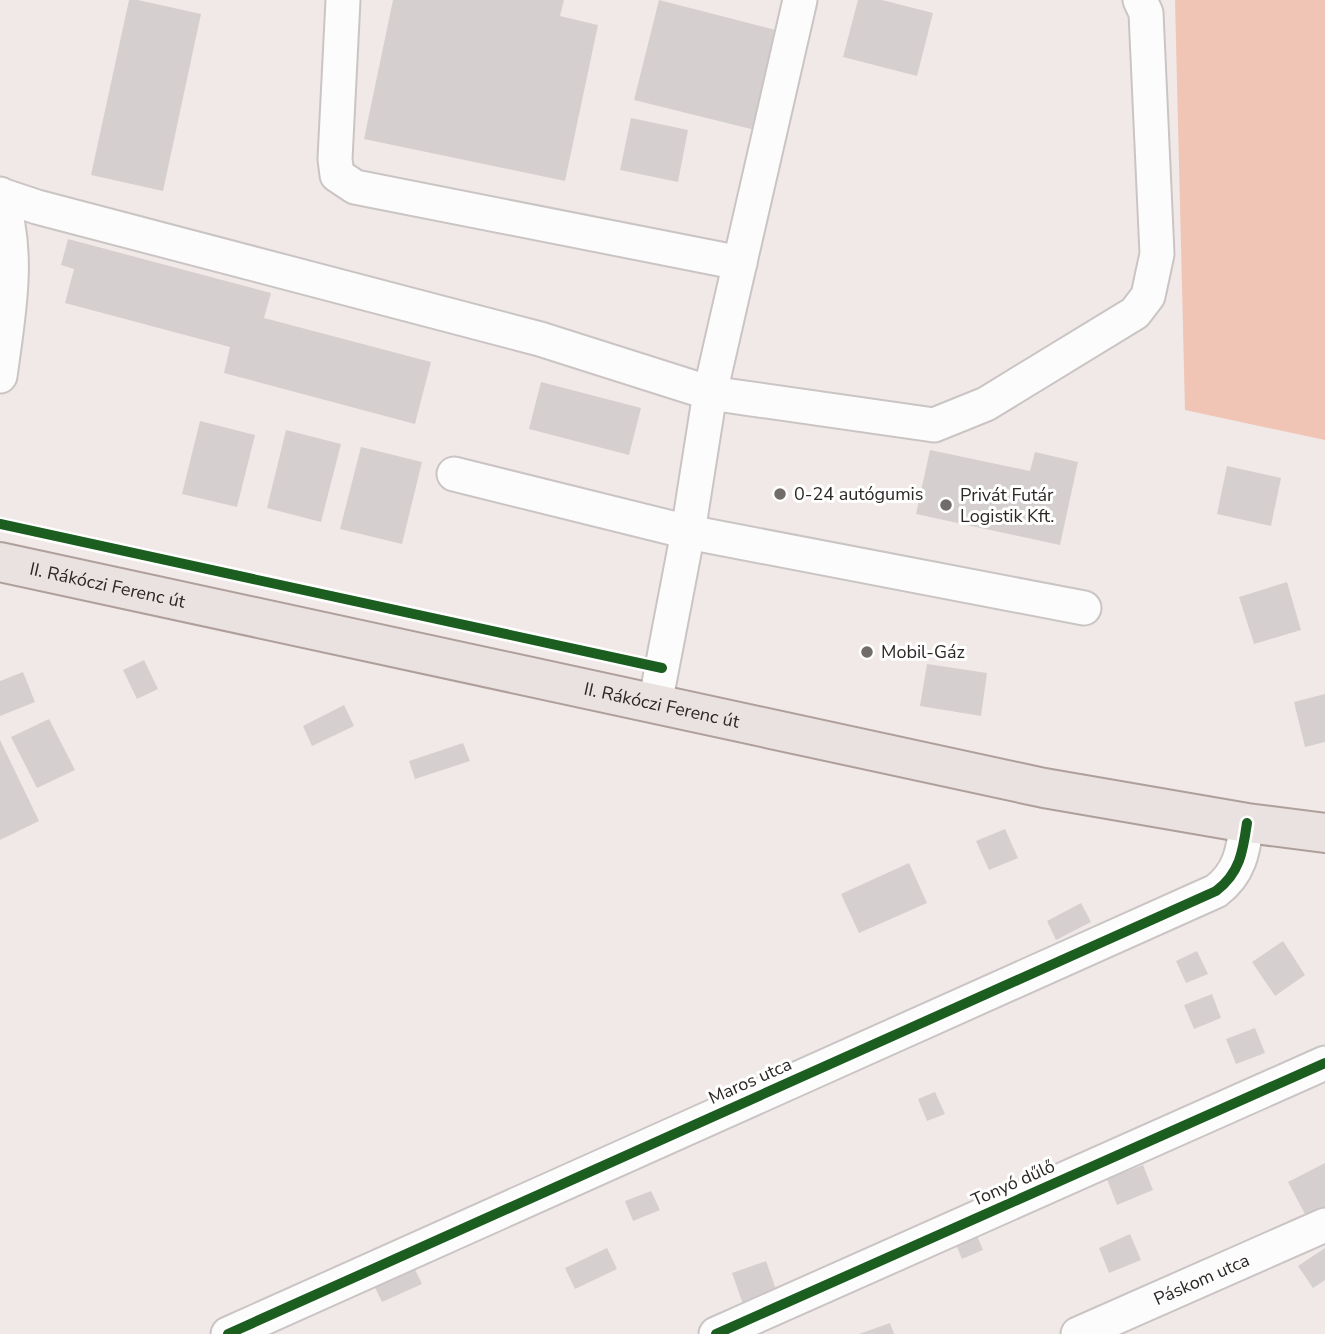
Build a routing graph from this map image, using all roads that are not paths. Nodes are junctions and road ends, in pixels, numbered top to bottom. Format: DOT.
graph roads {
  1 [pos="343,0"];
  2 [pos="800,0"];
  3 [pos="1140,0"];
  4 [pos="0,195"];
  5 [pos="740,263"];
  6 [pos="0,376"];
  7 [pos="710,393"];
  8 [pos="454,474"];
  9 [pos="688,532"];
  10 [pos="0,562"];
  11 [pos="1084,608"];
  12 [pos="655,704"];
  13 [pos="1247,823"];
  14 [pos="1325,833"];
  15 [pos="1325,1063"];
  16 [pos="1325,1225"];
  17 [pos="228,1334"];
  18 [pos="716,1334"];
  19 [pos="1078,1334"];
  1 -- 5 [label="street"];
  2 -- 5 [label="street"];
  3 -- 7 [label="street"];
  4 -- 6 [label="street"];
  4 -- 7 [label="street"];
  5 -- 7 [label="street"];
  7 -- 9 [label="street"];
  8 -- 9 [label="street"];
  9 -- 11 [label="street"];
  9 -- 12 [label="street"];
  10 -- 12 [label="main road, II. Rákóczi Ferenc út"];
  12 -- 13 [label="main road, II. Rákóczi Ferenc út"];
  13 -- 14 [label="main road, II. Rákóczi Ferenc út"];
  13 -- 17 [label="street, Maros utca"];
  15 -- 18 [label="street, Tonyó dűlő"];
  16 -- 19 [label="street, Páskom utca"];
}
